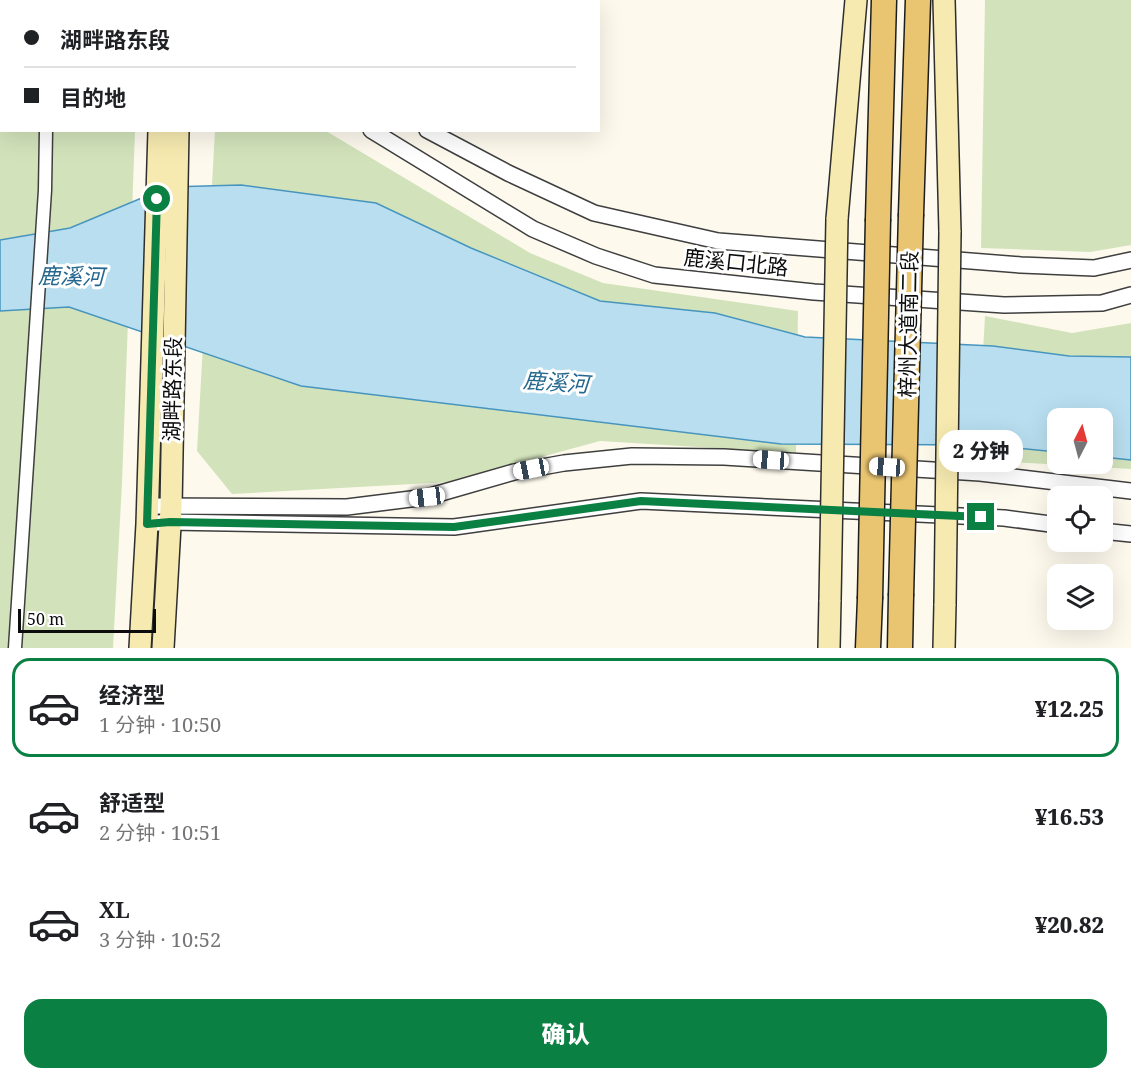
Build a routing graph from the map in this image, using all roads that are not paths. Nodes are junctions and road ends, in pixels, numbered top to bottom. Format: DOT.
graph roads {
  1 [pos="856,0"];
  2 [pos="884,0"];
  3 [pos="918,0"];
  4 [pos="944,0"];
  5 [pos="45,132"];
  6 [pos="159,132"];
  7 [pos="178,132"];
  8 [pos="374,132"];
  9 [pos="431,132"];
  10 [pos="1131,260"];
  11 [pos="1131,295"];
  12 [pos="1131,491"];
  13 [pos="147,515"];
  14 [pos="170,515"];
  15 [pos="1047,524"];
  16 [pos="1113,532"];
  17 [pos="1131,534"];
  18 [pos="15,648"];
  19 [pos="140,648"];
  20 [pos="163,648"];
  21 [pos="829,648"];
  22 [pos="868,648"];
  23 [pos="900,648"];
  24 [pos="944,648"];
  1 -- 21 [label="main road, bridge"];
  2 -- 22 [label="main road, 梓州大道南二段, bridge"];
  3 -- 23 [label="main road, 梓州大道南二段, bridge"];
  4 -- 24 [label="main road, bridge"];
  5 -- 18 [label="street"];
  6 -- 13 [label="main road, 湖畔路东段"];
  7 -- 14 [label="main road, 湖畔路东段"];
  8 -- 11 [label="street, 鹿溪口北路"];
  9 -- 10 [label="street, 鹿溪口北路"];
  12 -- 14 [label="street"];
  13 -- 14 [label="street"];
  13 -- 19 [label="main road, 湖畔路东段"];
  14 -- 15 [label="street"];
  14 -- 20 [label="main road, 湖畔路东段"];
  16 -- 17 [label="street"];
}
